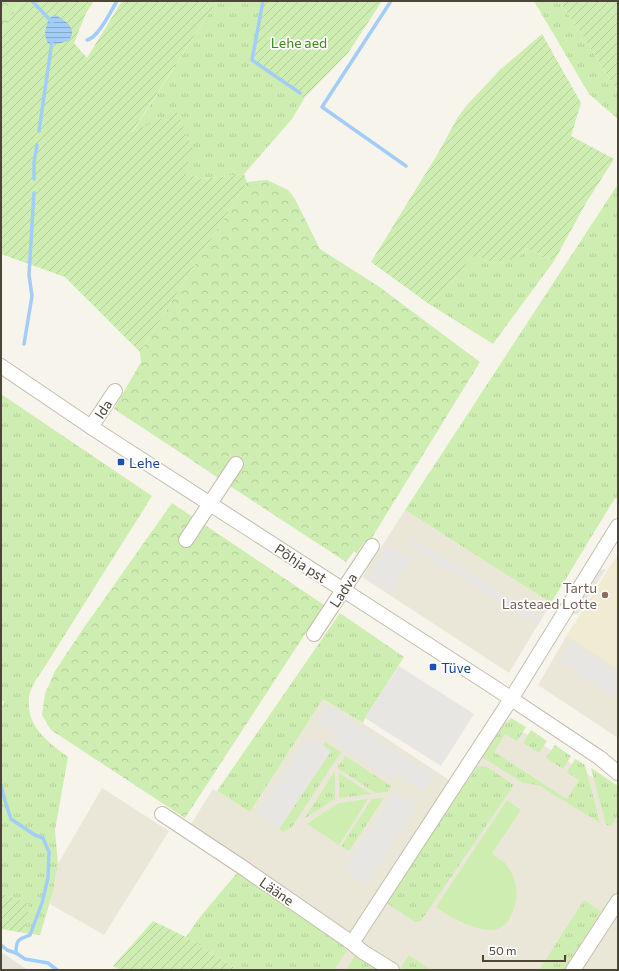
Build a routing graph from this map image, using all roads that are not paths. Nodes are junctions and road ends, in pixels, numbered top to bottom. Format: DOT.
graph roads {
  1 [pos="1,366"];
  2 [pos="115,391"];
  3 [pos="92,427"];
  4 [pos="236,464"];
  5 [pos="210,503"];
  6 [pos="618,526"];
  7 [pos="186,540"];
  8 [pos="372,546"];
  9 [pos="343,590"];
  10 [pos="314,634"];
  11 [pos="511,699"];
  12 [pos="600,758"];
  13 [pos="618,766"];
  14 [pos="618,773"];
  15 [pos="162,814"];
  16 [pos="618,902"];
  17 [pos="352,943"];
  18 [pos="392,970"];
  19 [pos="573,970"];
  1 -- 3 [label="street, Põhja pst"];
  2 -- 3 [label="street, Ida"];
  3 -- 5 [label="street, Põhja pst"];
  4 -- 5 [label="street"];
  5 -- 7 [label="street"];
  5 -- 9 [label="street, Põhja pst"];
  6 -- 11 [label="street"];
  8 -- 9 [label="street, Ladva"];
  9 -- 10 [label="street, Ladva"];
  9 -- 11 [label="street, Põhja pst"];
  11 -- 12 [label="street, Põhja pst"];
  11 -- 17 [label="street"];
  12 -- 13 [label="street, Põhja pst"];
  12 -- 14 [label="street, Põhja pst"];
  15 -- 17 [label="street, Lääne"];
  16 -- 19 [label="street"];
  17 -- 18 [label="street, Lääne"];
}
